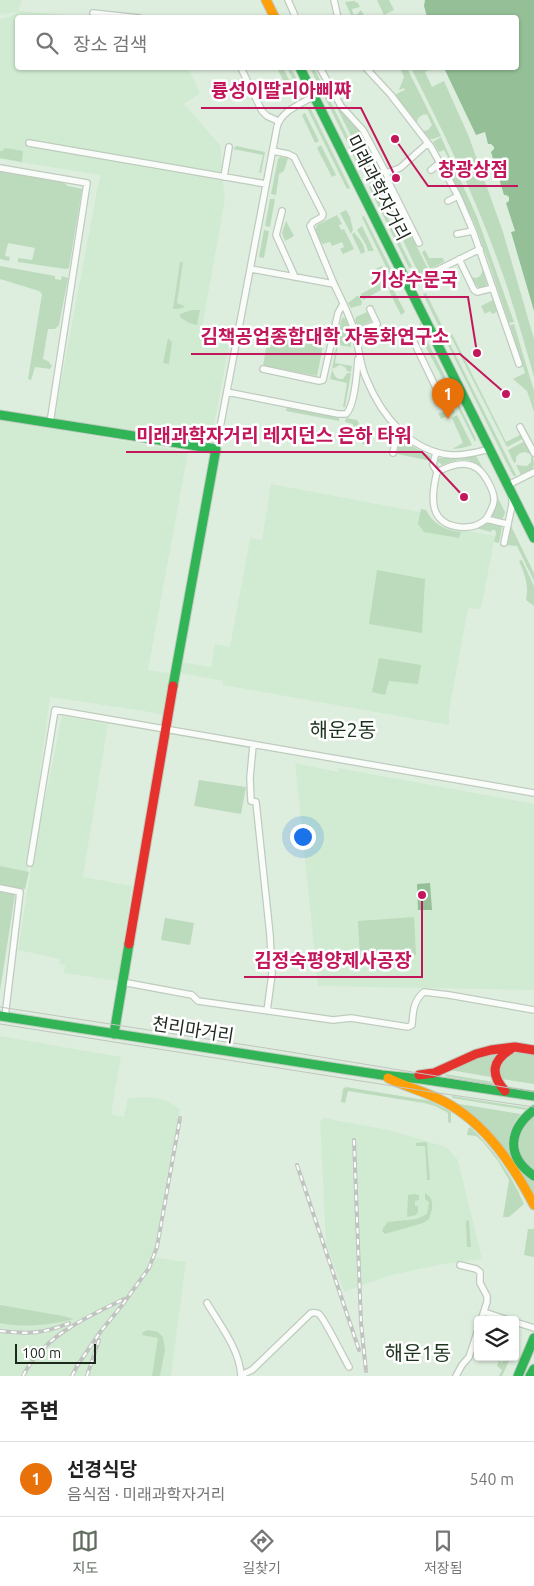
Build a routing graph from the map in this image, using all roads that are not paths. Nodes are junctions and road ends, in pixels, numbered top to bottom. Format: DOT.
graph roads {
  1 [pos="266,0"];
  2 [pos="288,0"];
  3 [pos="334,0"];
  4 [pos="93,12"];
  5 [pos="116,15"];
  6 [pos="274,15"];
  7 [pos="295,15"];
  8 [pos="337,15"];
  9 [pos="242,70"];
  10 [pos="301,70"];
  11 [pos="321,70"];
  12 [pos="368,70"];
  13 [pos="314,96"];
  14 [pos="278,121"];
  15 [pos="29,143"];
  16 [pos="428,143"];
  17 [pos="229,147"];
  18 [pos="273,151"];
  19 [pos="440,163"];
  20 [pos="0,168"];
  21 [pos="431,170"];
  22 [pos="386,173"];
  23 [pos="224,177"];
  24 [pos="266,184"];
  25 [pos="458,196"];
  26 [pos="448,201"];
  27 [pos="282,211"];
  28 [pos="474,230"];
  29 [pos="457,234"];
  30 [pos="420,243"];
  31 [pos="480,249"];
  32 [pos="459,259"];
  33 [pos="251,269"];
  34 [pos="295,277"];
  35 [pos="334,284"];
  36 [pos="408,285"];
  37 [pos="493,288"];
  38 [pos="343,304"];
  39 [pos="370,308"];
  40 [pos="427,322"];
  41 [pos="355,332"];
  42 [pos="358,354"];
  43 [pos="519,364"];
  44 [pos="263,369"];
  45 [pos="227,392"];
  46 [pos="462,392"];
  47 [pos="0,415"];
  48 [pos="50,423"];
  49 [pos="520,427"];
  50 [pos="398,428"];
  51 [pos="216,449"];
  52 [pos="490,449"];
  53 [pos="436,452"];
  54 [pos="393,453"];
  55 [pos="534,453"];
  56 [pos="437,472"];
  57 [pos="534,472"];
  58 [pos="510,489"];
  59 [pos="486,519"];
  60 [pos="508,524"];
  61 [pos="534,538"];
  62 [pos="504,543"];
  63 [pos="164,729"];
  64 [pos="254,745"];
  65 [pos="534,793"];
  66 [pos="30,863"];
  67 [pos="0,888"];
  68 [pos="122,982"];
  69 [pos="0,997"];
  70 [pos="7,998"];
  71 [pos="534,1010"];
  72 [pos="267,1011"];
  73 [pos="2,1016"];
  74 [pos="114,1034"];
  75 [pos="515,1047"];
  76 [pos="534,1050"];
  77 [pos="382,1075"];
  78 [pos="505,1091"];
  79 [pos="534,1096"];
  80 [pos="534,1103"];
  81 [pos="534,1110"];
  82 [pos="534,1176"];
  83 [pos="534,1205"];
  84 [pos="460,1265"];
  85 [pos="207,1303"];
  86 [pos="484,1312"];
  87 [pos="482,1316"];
  88 [pos="496,1316"];
  89 [pos="519,1323"];
  90 [pos="534,1328"];
  91 [pos="534,1338"];
  92 [pos="474,1342"];
  93 [pos="349,1367"];
  94 [pos="534,1369"];
  95 [pos="241,1375"];
  96 [pos="456,1376"];
  97 [pos="518,1376"];
  98 [pos="530,1376"];
  1 -- 6 [label="main road"];
  2 -- 7 [label="street"];
  3 -- 8 [label="street"];
  4 -- 5 [label="street"];
  9 -- 14 [label="street"];
  10 -- 13 [label="main road, 미래과학자거리"];
  11 -- 22 [label="street"];
  12 -- 16 [label="street"];
  13 -- 14 [label="street"];
  13 -- 36 [label="main road, 미래과학자거리"];
  14 -- 18 [label="street"];
  15 -- 23 [label="street"];
  16 -- 19 [label="street"];
  16 -- 22 [label="street"];
  17 -- 23 [label="street"];
  18 -- 24 [label="street"];
  18 -- 35 [label="street"];
  19 -- 21 [label="street"];
  19 -- 25 [label="street"];
  20 -- 48 [label="street"];
  22 -- 30 [label="street"];
  23 -- 24 [label="street"];
  24 -- 33 [label="street"];
  25 -- 26 [label="street"];
  25 -- 28 [label="street"];
  27 -- 34 [label="street"];
  28 -- 29 [label="street"];
  28 -- 31 [label="street"];
  31 -- 32 [label="street"];
  31 -- 37 [label="street"];
  32 -- 36 [label="street"];
  32 -- 37 [label="street"];
  33 -- 34 [label="street"];
  33 -- 45 [label="street"];
  34 -- 35 [label="street"];
  35 -- 38 [label="street"];
  36 -- 40 [label="main road, 미래과학자거리"];
  37 -- 43 [label="street"];
  38 -- 41 [label="street"];
  38 -- 44 [label="street"];
  39 -- 41 [label="street"];
  40 -- 46 [label="main road, 미래과학자거리"];
  40 -- 46 [label="street"];
  41 -- 42 [label="street"];
  42 -- 45 [label="street"];
  42 -- 50 [label="street"];
  45 -- 51 [label="street"];
  46 -- 52 [label="main road, 미래과학자거리"];
  47 -- 48 [label="main road"];
  48 -- 51 [label="main road"];
  49 -- 55 [label="street"];
  50 -- 53 [label="street"];
  50 -- 54 [label="street"];
  51 -- 63 [label="main road"];
  52 -- 53 [label="street"];
  52 -- 58 [label="main road, 미래과학자거리"];
  53 -- 56 [label="street"];
  56 -- 59 [label="street"];
  56 -- 59 [label="street"];
  57 -- 58 [label="street"];
  58 -- 60 [label="street"];
  58 -- 61 [label="main road, 미래과학자거리"];
  59 -- 60 [label="street"];
  60 -- 62 [label="street"];
  63 -- 64 [label="street"];
  63 -- 66 [label="street"];
  63 -- 68 [label="main road"];
  64 -- 65 [label="street"];
  64 -- 72 [label="street"];
  67 -- 70 [label="street"];
  68 -- 72 [label="street"];
  68 -- 74 [label="main road"];
  69 -- 70 [label="street"];
  70 -- 73 [label="street"];
  71 -- 72 [label="street"];
  73 -- 74 [label="main road, 천리마거리"];
  74 -- 77 [label="main road, 천리마거리"];
  75 -- 76 [label="main road"];
  75 -- 77 [label="main road"];
  75 -- 78 [label="main road"];
  77 -- 78 [label="main road, 천리마거리"];
  77 -- 80 [label="main road, 천리마거리"];
  77 -- 83 [label="main road"];
  78 -- 79 [label="main road, 천리마거리"];
  81 -- 82 [label="main road"];
  84 -- 86 [label="street"];
  85 -- 95 [label="street"];
  86 -- 87 [label="street"];
  86 -- 88 [label="street"];
  89 -- 90 [label="street"];
  91 -- 97 [label="main road"];
  92 -- 96 [label="street"];
  93 -- 95 [label="street"];
  94 -- 98 [label="main road"];
}
